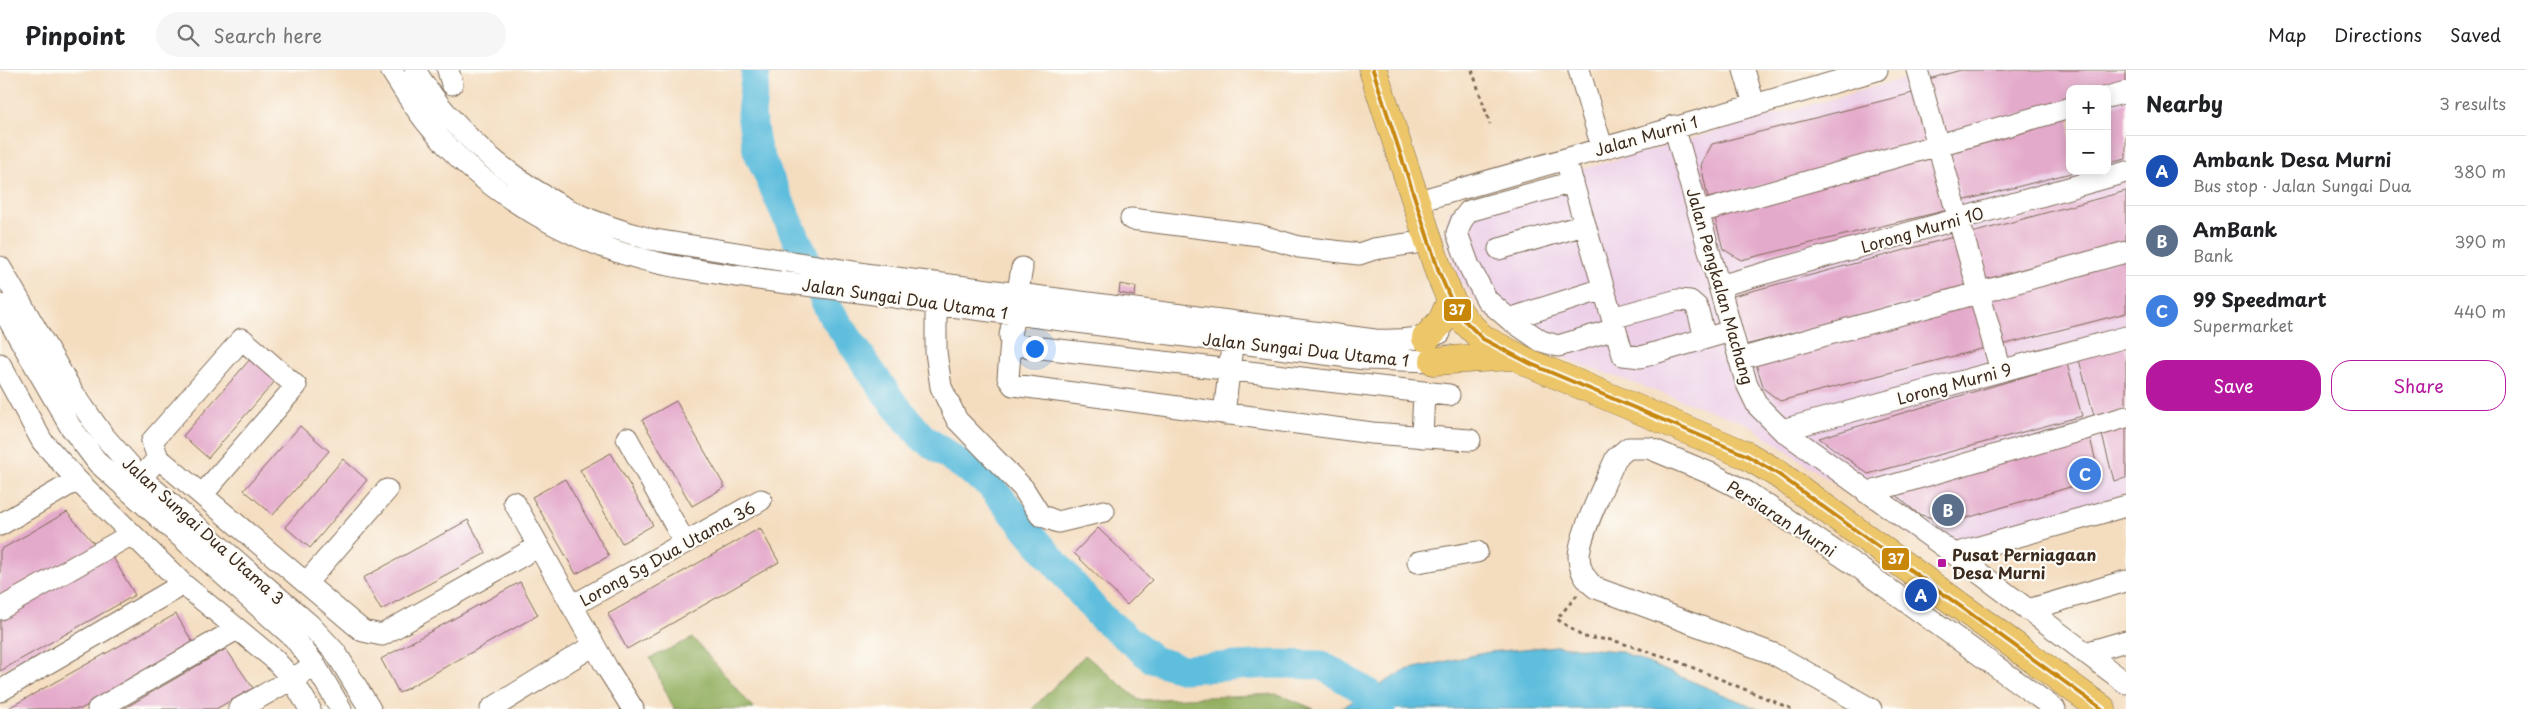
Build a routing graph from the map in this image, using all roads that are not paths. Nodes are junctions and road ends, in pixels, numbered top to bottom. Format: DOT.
graph roads {
  1 [pos="391,70"];
  2 [pos="415,70"];
  3 [pos="1373,70"];
  4 [pos="1579,70"];
  5 [pos="1744,70"];
  6 [pos="1878,70"];
  7 [pos="1917,70"];
  8 [pos="2126,92"];
  9 [pos="2111,96"];
  10 [pos="1754,104"];
  11 [pos="2066,109"];
  12 [pos="1674,126"];
  13 [pos="1938,146"];
  14 [pos="1602,147"];
  15 [pos="1566,158"];
  16 [pos="2126,172"];
  17 [pos="1572,182"];
  18 [pos="1415,202"];
  19 [pos="1700,212"];
  20 [pos="1131,219"];
  21 [pos="1959,219"];
  22 [pos="1585,225"];
  23 [pos="1428,241"];
  24 [pos="1498,249"];
  25 [pos="2126,252"];
  26 [pos="0,266"];
  27 [pos="740,266"];
  28 [pos="1022,268"];
  29 [pos="873,283"];
  30 [pos="1719,286"];
  31 [pos="1603,289"];
  32 [pos="1979,292"];
  33 [pos="4,297"];
  34 [pos="936,304"];
  35 [pos="1016,304"];
  36 [pos="1509,318"];
  37 [pos="1467,320"];
  38 [pos="1614,324"];
  39 [pos="1731,331"];
  40 [pos="2126,337"];
  41 [pos="1705,338"];
  42 [pos="1011,342"];
  43 [pos="1233,343"];
  44 [pos="1430,349"];
  45 [pos="1513,356"];
  46 [pos="1740,358"];
  47 [pos="0,364"];
  48 [pos="1229,369"];
  49 [pos="2001,371"];
  50 [pos="1424,392"];
  51 [pos="1449,395"];
  52 [pos="1224,414"];
  53 [pos="2126,416"];
  54 [pos="1782,430"];
  55 [pos="1422,437"];
  56 [pos="627,438"];
  57 [pos="1470,440"];
  58 [pos="159,461"];
  59 [pos="141,478"];
  60 [pos="77,480"];
  61 [pos="387,490"];
  62 [pos="1867,493"];
  63 [pos="202,495"];
  64 [pos="761,500"];
  65 [pos="514,502"];
  66 [pos="2126,506"];
  67 [pos="1104,512"];
  68 [pos="0,525"];
  69 [pos="132,534"];
  70 [pos="685,543"];
  71 [pos="539,546"];
  72 [pos="1477,552"];
  73 [pos="1954,554"];
  74 [pos="1418,562"];
  75 [pos="2126,581"];
  76 [pos="306,583"];
  77 [pos="183,584"];
  78 [pos="572,606"];
  79 [pos="0,609"];
  80 [pos="2028,610"];
  81 [pos="236,629"];
  82 [pos="2126,640"];
  83 [pos="594,645"];
  84 [pos="2085,652"];
  85 [pos="336,653"];
  86 [pos="316,665"];
  87 [pos="292,679"];
  88 [pos="2126,683"];
  89 [pos="0,691"];
  90 [pos="98,709"];
  91 [pos="239,709"];
  92 [pos="310,709"];
  93 [pos="341,709"];
  94 [pos="370,709"];
  95 [pos="491,709"];
  96 [pos="633,709"];
  97 [pos="1871,709"];
  98 [pos="2055,709"];
  99 [pos="2102,709"];
  1 -- 27 [label="street, Jalan Sungai Dua Utama 1"];
  2 -- 27 [label="street, Jalan Sungai Dua Utama 1"];
  3 -- 18 [label="main road"];
  4 -- 14 [label="street"];
  5 -- 10 [label="street"];
  6 -- 10 [label="street, Jalan Murni 1"];
  7 -- 13 [label="street"];
  8 -- 9 [label="street"];
  10 -- 12 [label="street, Jalan Murni 1"];
  11 -- 13 [label="street"];
  12 -- 14 [label="street, Jalan Murni 1"];
  12 -- 19 [label="street, Jalan Pengkalan Machang"];
  13 -- 19 [label="street"];
  13 -- 21 [label="street"];
  14 -- 15 [label="street, Jalan Murni 1"];
  15 -- 17 [label="street"];
  15 -- 18 [label="street, Jalan Murni 1"];
  16 -- 21 [label="street, Lorong Murni 10"];
  17 -- 22 [label="street"];
  17 -- 36 [label="street"];
  18 -- 23 [label="main road"];
  19 -- 30 [label="street, Jalan Pengkalan Machang"];
  20 -- 23 [label="street"];
  21 -- 30 [label="street, Lorong Murni 10"];
  21 -- 32 [label="street"];
  22 -- 24 [label="street"];
  22 -- 31 [label="street"];
  23 -- 37 [label="main road"];
  25 -- 32 [label="street"];
  26 -- 33 [label="street, Jalan Sungai Dua Utama 3"];
  27 -- 29 [label="street, Jalan Sungai Dua Utama 1"];
  28 -- 35 [label="street"];
  29 -- 34 [label="street, Jalan Sungai Dua Utama 1"];
  29 -- 35 [label="street, Jalan Sungai Dua Utama 1"];
  30 -- 39 [label="street, Jalan Pengkalan Machang"];
  31 -- 36 [label="street"];
  31 -- 38 [label="street"];
  32 -- 46 [label="street"];
  32 -- 49 [label="street"];
  33 -- 59 [label="street, Jalan Sungai Dua Utama 3"];
  33 -- 86 [label="street, Jalan Sungai Dua Utama 3"];
  34 -- 35 [label="street, Jalan Sungai Dua Utama 1"];
  34 -- 67 [label="street"];
  35 -- 42 [label="street"];
  35 -- 43 [label="street, Jalan Sungai Dua Utama 1"];
  35 -- 44 [label="street, Jalan Sungai Dua Utama 1"];
  36 -- 38 [label="street"];
  37 -- 44 [label="main road"];
  37 -- 44 [label="street, Jalan Sungai Dua Utama 1"];
  37 -- 45 [label="main road"];
  38 -- 41 [label="street"];
  38 -- 41 [label="street"];
  39 -- 41 [label="street"];
  39 -- 46 [label="street, Jalan Pengkalan Machang"];
  40 -- 49 [label="street, Lorong Murni 9"];
  42 -- 48 [label="street"];
  42 -- 52 [label="street"];
  43 -- 44 [label="street, Jalan Sungai Dua Utama 1"];
  43 -- 48 [label="street"];
  44 -- 45 [label="main road"];
  45 -- 99 [label="main road"];
  46 -- 54 [label="street, Jalan Pengkalan Machang"];
  47 -- 60 [label="street"];
  48 -- 50 [label="street"];
  48 -- 52 [label="street"];
  49 -- 54 [label="street, Lorong Murni 9"];
  50 -- 51 [label="street"];
  50 -- 55 [label="street"];
  52 -- 55 [label="street"];
  53 -- 62 [label="street"];
  54 -- 62 [label="street, Jalan Pengkalan Machang"];
  55 -- 57 [label="street"];
  56 -- 70 [label="street"];
  58 -- 59 [label="street"];
  58 -- 63 [label="street"];
  58 -- 63 [label="street"];
  59 -- 85 [label="street, Jalan Sungai Dua Utama 3"];
  60 -- 68 [label="street"];
  60 -- 69 [label="street"];
  61 -- 76 [label="street"];
  62 -- 73 [label="street, Jalan Pengkalan Machang"];
  63 -- 76 [label="street"];
  64 -- 70 [label="street, Lorong Sg Dua Utama 36"];
  65 -- 71 [label="street"];
  66 -- 73 [label="street"];
  69 -- 77 [label="street"];
  69 -- 79 [label="street"];
  70 -- 78 [label="street, Lorong Sg Dua Utama 36"];
  71 -- 76 [label="street"];
  71 -- 78 [label="street"];
  72 -- 74 [label="street"];
  73 -- 80 [label="street, Jalan Pengkalan Machang"];
  75 -- 80 [label="street"];
  77 -- 81 [label="street"];
  77 -- 89 [label="street"];
  78 -- 83 [label="street"];
  80 -- 84 [label="street, Jalan Pengkalan Machang"];
  81 -- 87 [label="street"];
  81 -- 90 [label="street"];
  82 -- 84 [label="street"];
  83 -- 95 [label="street"];
  83 -- 96 [label="street"];
  84 -- 88 [label="street, Jalan Pengkalan Machang"];
  85 -- 86 [label="street"];
  85 -- 94 [label="street, Jalan Sungai Dua Utama 3"];
  86 -- 87 [label="street"];
  86 -- 93 [label="street, Jalan Sungai Dua Utama 3"];
  87 -- 91 [label="street"];
  87 -- 92 [label="street"];
  97 -- 98 [label="street, Persiaran Murni"];
}
